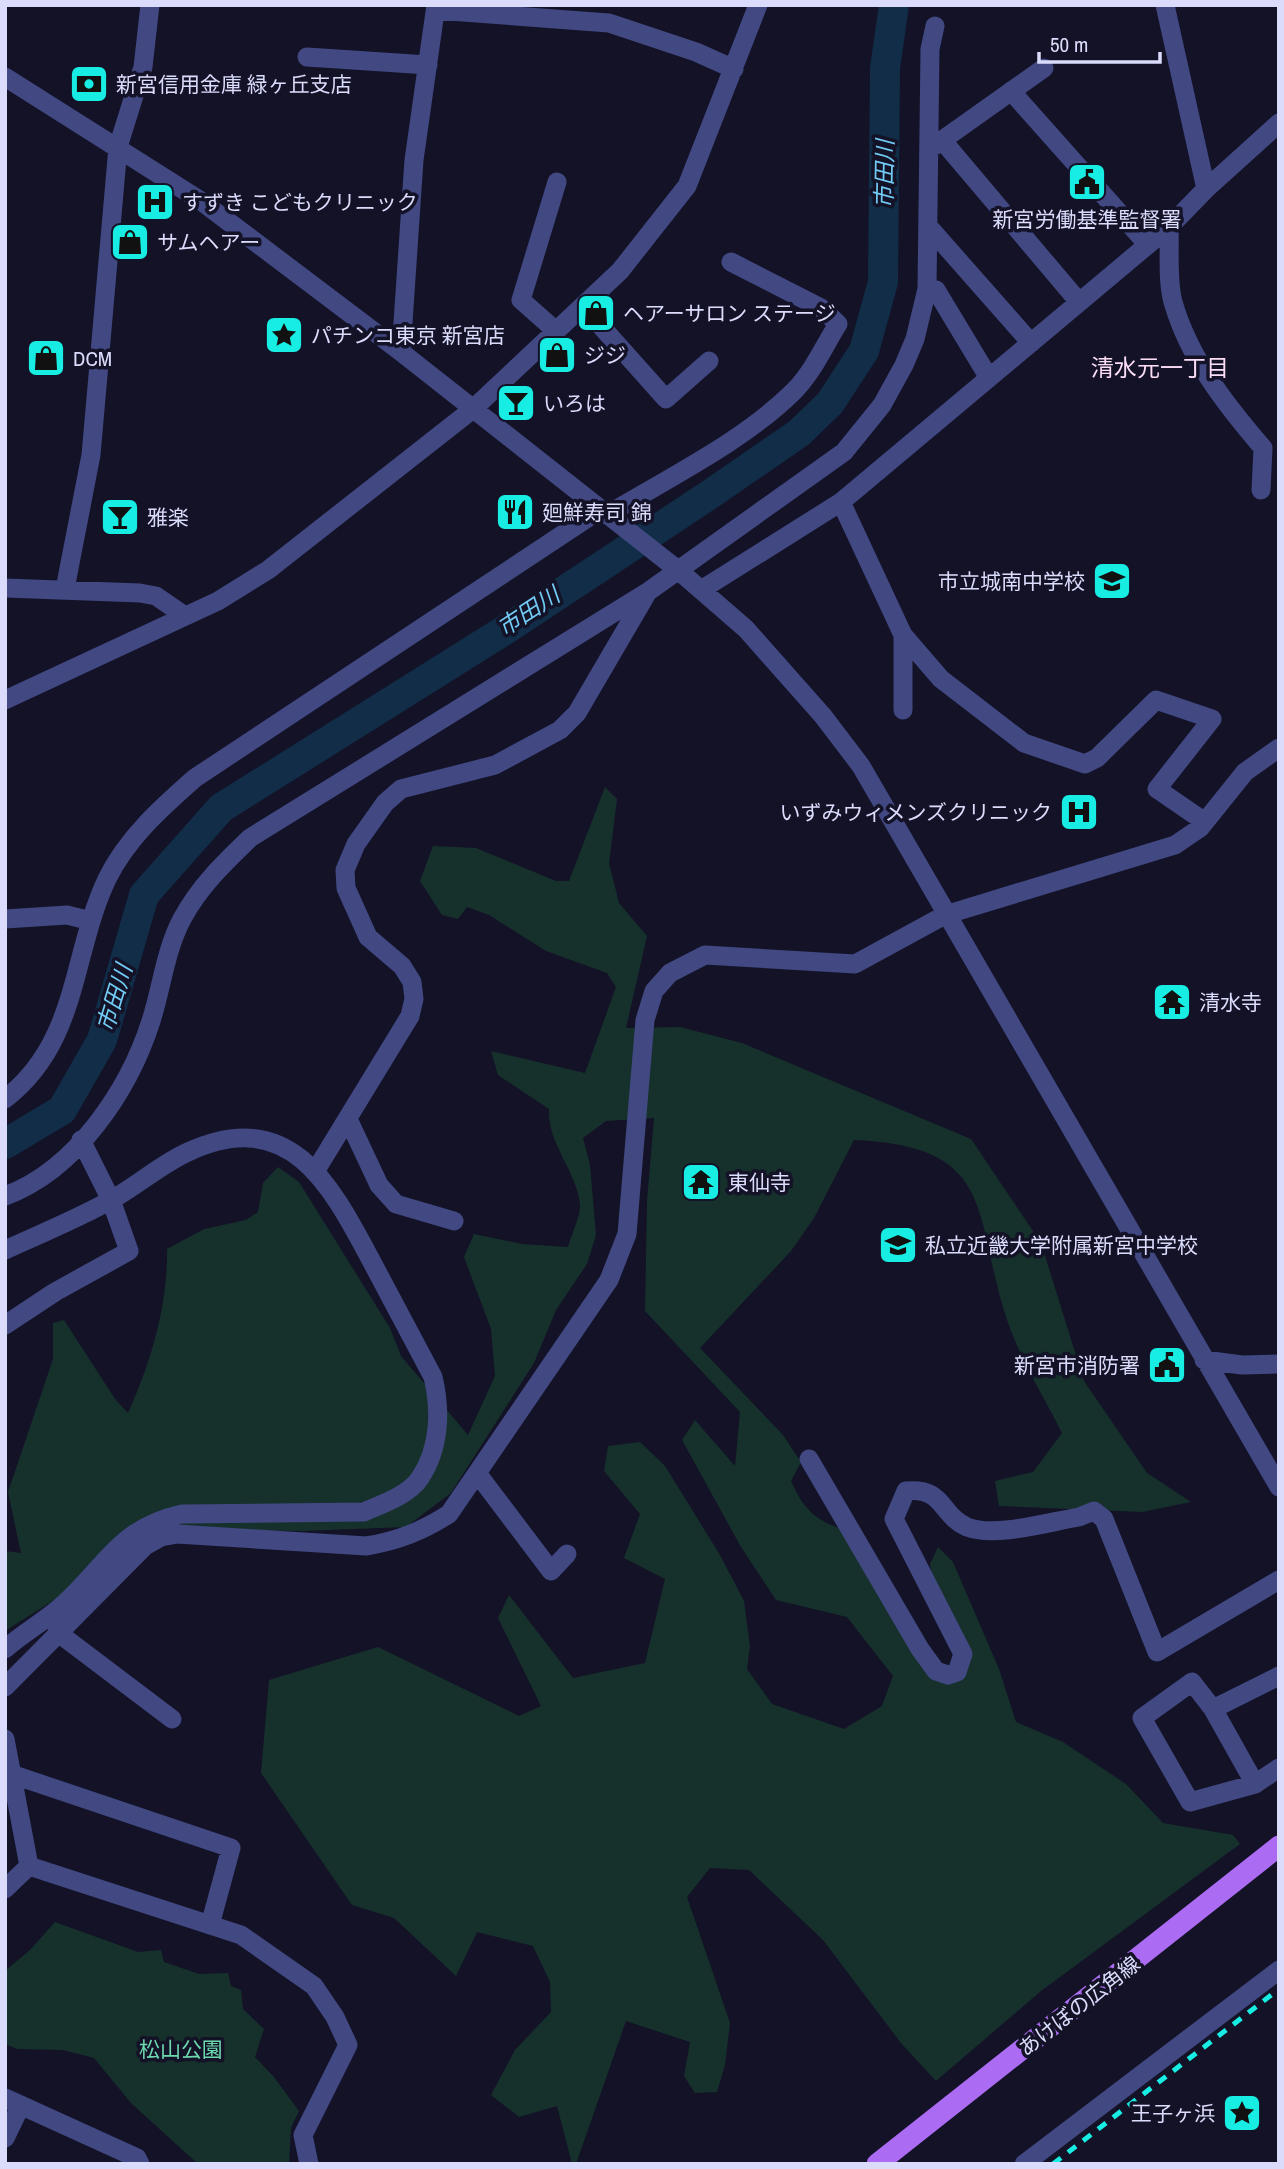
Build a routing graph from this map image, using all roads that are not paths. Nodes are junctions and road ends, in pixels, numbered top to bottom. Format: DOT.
graph roads {
  1 [pos="150,5"];
  2 [pos="758,5"];
  3 [pos="1165,5"];
  4 [pos="436,8"];
  5 [pos="935,26"];
  6 [pos="307,57"];
  7 [pos="428,65"];
  8 [pos="1044,68"];
  9 [pos="734,69"];
  10 [pos="5,77"];
  11 [pos="1011,91"];
  12 [pos="1279,123"];
  13 [pos="935,145"];
  14 [pos="118,147"];
  15 [pos="557,182"];
  16 [pos="1206,189"];
  17 [pos="928,226"];
  18 [pos="1169,227"];
  19 [pos="1148,245"];
  20 [pos="731,262"];
  21 [pos="927,289"];
  22 [pos="1079,302"];
  23 [pos="583,306"];
  24 [pos="556,331"];
  25 [pos="1031,343"];
  26 [pos="401,352"];
  27 [pos="709,360"];
  28 [pos="989,378"];
  29 [pos="472,409"];
  30 [pos="1261,490"];
  31 [pos="841,502"];
  32 [pos="604,512"];
  33 [pos="678,570"];
  34 [pos="5,589"];
  35 [pos="65,589"];
  36 [pos="701,590"];
  37 [pos="649,591"];
  38 [pos="185,616"];
  39 [pos="903,635"];
  40 [pos="5,700"];
  41 [pos="903,710"];
  42 [pos="1279,748"];
  43 [pos="1205,821"];
  44 [pos="945,915"];
  45 [pos="5,919"];
  46 [pos="91,921"];
  47 [pos="5,1099"];
  48 [pos="348,1119"];
  49 [pos="81,1140"];
  50 [pos="316,1170"];
  51 [pos="5,1196"];
  52 [pos="111,1200"];
  53 [pos="454,1221"];
  54 [pos="5,1250"];
  55 [pos="5,1325"];
  56 [pos="1204,1360"];
  57 [pos="1279,1364"];
  58 [pos="808,1459"];
  59 [pos="477,1473"];
  60 [pos="1279,1488"];
  61 [pos="567,1554"];
  62 [pos="1279,1580"];
  63 [pos="57,1632"];
  64 [pos="5,1649"];
  65 [pos="1279,1677"];
  66 [pos="5,1687"];
  67 [pos="1213,1709"];
  68 [pos="172,1719"];
  69 [pos="5,1739"];
  70 [pos="1279,1768"];
  71 [pos="14,1775"];
  72 [pos="1255,1784"];
  73 [pos="1279,1846"];
  74 [pos="29,1866"];
  75 [pos="5,1889"];
  76 [pos="210,1925"];
  77 [pos="1279,1970"];
  78 [pos="13,2101"];
  79 [pos="5,2138"];
  80 [pos="140,2164"];
  81 [pos="309,2164"];
  82 [pos="877,2164"];
  83 [pos="1024,2164"];
  1 -- 14 [label="street"];
  2 -- 9 [label="street"];
  3 -- 16 [label="street"];
  4 -- 7 [label="street"];
  4 -- 9 [label="street"];
  5 -- 13 [label="street"];
  6 -- 7 [label="street"];
  7 -- 26 [label="street"];
  8 -- 11 [label="street"];
  9 -- 23 [label="street"];
  10 -- 14 [label="street"];
  11 -- 13 [label="street"];
  11 -- 19 [label="street"];
  12 -- 16 [label="street"];
  13 -- 17 [label="street"];
  13 -- 22 [label="street"];
  14 -- 26 [label="street"];
  14 -- 35 [label="street"];
  15 -- 24 [label="street"];
  16 -- 18 [label="street"];
  17 -- 21 [label="street"];
  17 -- 25 [label="street"];
  18 -- 19 [label="street"];
  18 -- 30 [label="street"];
  19 -- 22 [label="street"];
  20 -- 32 [label="street"];
  21 -- 28 [label="street"];
  21 -- 33 [label="street"];
  22 -- 25 [label="street"];
  23 -- 24 [label="street"];
  23 -- 27 [label="street"];
  24 -- 29 [label="street"];
  25 -- 28 [label="street"];
  26 -- 29 [label="street"];
  28 -- 31 [label="street"];
  29 -- 32 [label="street"];
  29 -- 38 [label="street"];
  31 -- 36 [label="street"];
  31 -- 39 [label="street"];
  32 -- 33 [label="street"];
  32 -- 46 [label="street"];
  33 -- 36 [label="street"];
  33 -- 37 [label="street"];
  34 -- 35 [label="street"];
  35 -- 38 [label="street"];
  36 -- 44 [label="street"];
  37 -- 48 [label="street"];
  37 -- 49 [label="street"];
  38 -- 40 [label="street"];
  39 -- 41 [label="street"];
  39 -- 43 [label="street"];
  42 -- 43 [label="street"];
  43 -- 44 [label="street"];
  44 -- 56 [label="street"];
  44 -- 59 [label="street"];
  45 -- 46 [label="street"];
  46 -- 47 [label="street"];
  48 -- 50 [label="street"];
  48 -- 53 [label="street"];
  49 -- 51 [label="street"];
  49 -- 52 [label="street"];
  50 -- 52 [label="street"];
  50 -- 64 [label="street"];
  52 -- 54 [label="street"];
  52 -- 55 [label="street"];
  56 -- 57 [label="street"];
  56 -- 60 [label="street"];
  58 -- 62 [label="street"];
  59 -- 61 [label="street"];
  59 -- 63 [label="street"];
  63 -- 66 [label="street"];
  63 -- 68 [label="street"];
  65 -- 67 [label="street"];
  67 -- 72 [label="street"];
  67 -- 72 [label="street"];
  69 -- 71 [label="street"];
  70 -- 72 [label="street"];
  71 -- 74 [label="street"];
  71 -- 76 [label="street"];
  73 -- 82 [label="main road, あけぼの広角線"];
  74 -- 75 [label="street"];
  74 -- 76 [label="street"];
  76 -- 81 [label="street"];
  77 -- 83 [label="street"];
  78 -- 79 [label="street"];
  78 -- 80 [label="street"];
}
